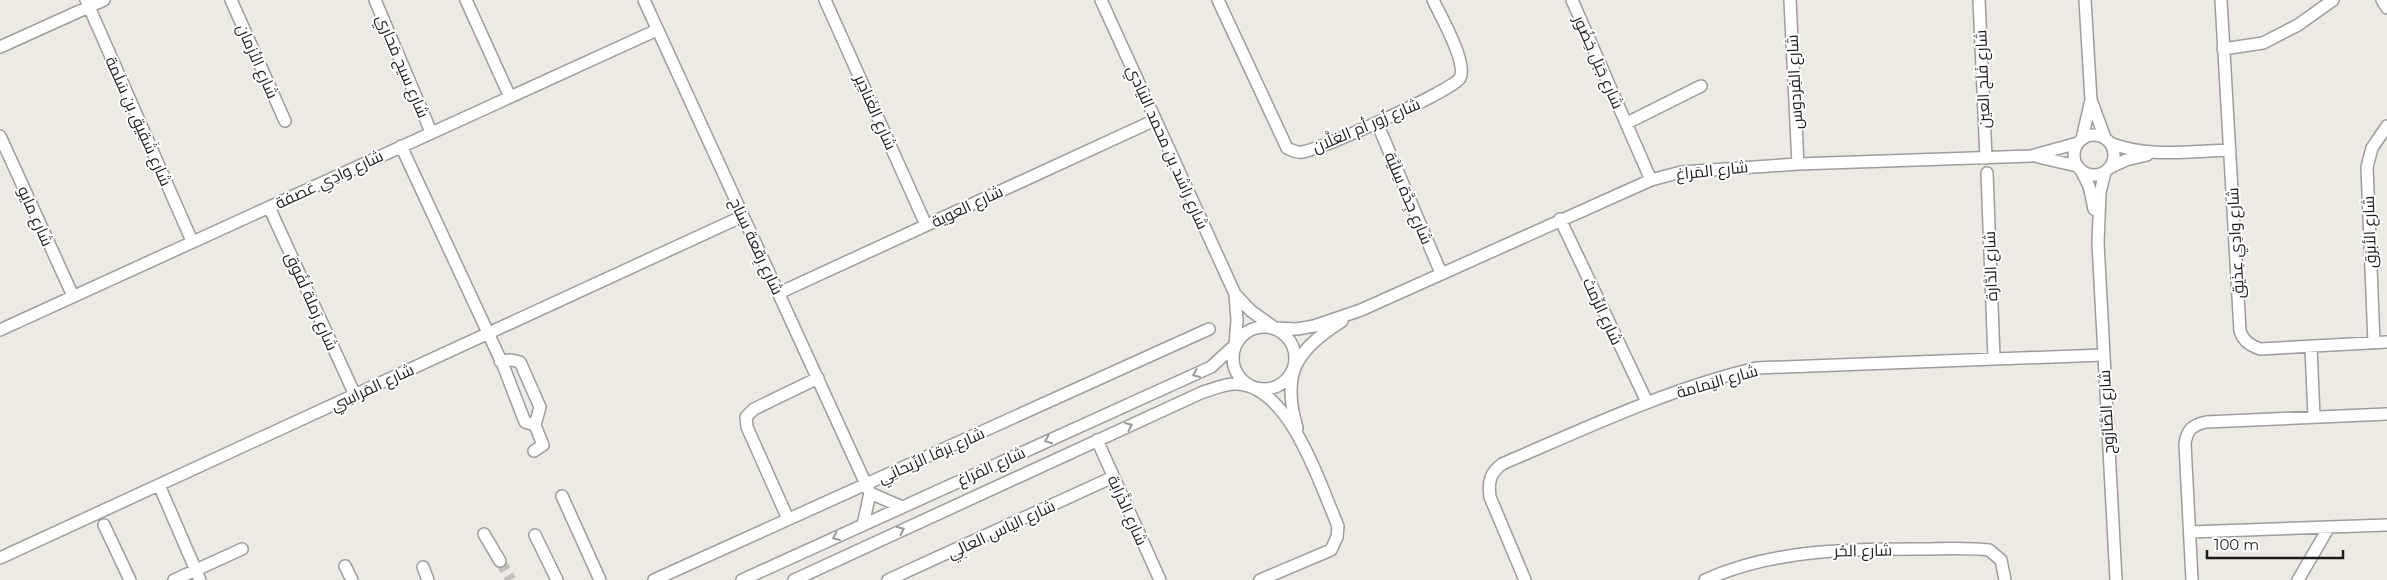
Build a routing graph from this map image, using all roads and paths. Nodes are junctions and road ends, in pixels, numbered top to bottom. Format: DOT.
graph roads {
  1 [pos="104,0"];
  2 [pos="231,0"];
  3 [pos="375,0"];
  4 [pos="466,0"];
  5 [pos="644,0"];
  6 [pos="825,0"];
  7 [pos="1101,0"];
  8 [pos="1218,0"];
  9 [pos="1433,0"];
  10 [pos="1572,0"];
  11 [pos="1790,0"];
  12 [pos="1979,0"];
  13 [pos="2085,0"];
  14 [pos="2221,0"];
  15 [pos="2333,0"];
  16 [pos="2382,0"];
  17 [pos="87,3"];
  18 [pos="2387,8"];
  19 [pos="657,30"];
  20 [pos="0,47"];
  21 [pos="2223,49"];
  22 [pos="1701,86"];
  23 [pos="510,97"];
  24 [pos="2091,100"];
  25 [pos="1155,120"];
  26 [pos="285,121"];
  27 [pos="1377,123"];
  28 [pos="1626,124"];
  29 [pos="2387,126"];
  30 [pos="431,132"];
  31 [pos="0,136"];
  32 [pos="2080,141"];
  33 [pos="2108,141"];
  34 [pos="401,146"];
  35 [pos="2230,150"];
  36 [pos="2161,152"];
  37 [pos="2032,156"];
  38 [pos="1986,158"];
  39 [pos="1798,164"];
  40 [pos="2079,168"];
  41 [pos="2107,170"];
  42 [pos="1987,173"];
  43 [pos="1651,180"];
  44 [pos="269,207"];
  45 [pos="744,216"];
  46 [pos="1560,219"];
  47 [pos="926,225"];
  48 [pos="192,241"];
  49 [pos="2098,243"];
  50 [pos="1441,273"];
  51 [pos="778,293"];
  52 [pos="1235,294"];
  53 [pos="73,296"];
  54 [pos="1361,310"];
  55 [pos="1275,328"];
  56 [pos="1209,329"];
  57 [pos="0,330"];
  58 [pos="488,334"];
  59 [pos="2387,342"];
  60 [pos="2374,343"];
  61 [pos="1235,345"];
  62 [pos="2311,347"];
  63 [pos="2103,355"];
  64 [pos="1994,358"];
  65 [pos="500,361"];
  66 [pos="1293,371"];
  67 [pos="818,378"];
  68 [pos="1258,389"];
  69 [pos="355,395"];
  70 [pos="1647,402"];
  71 [pos="2387,414"];
  72 [pos="2314,416"];
  73 [pos="535,425"];
  74 [pos="1097,440"];
  75 [pos="1302,444"];
  76 [pos="534,451"];
  77 [pos="1113,477"];
  78 [pos="159,485"];
  79 [pos="868,488"];
  80 [pos="562,496"];
  81 [pos="902,506"];
  82 [pos="788,520"];
  83 [pos="104,525"];
  84 [pos="863,525"];
  85 [pos="2387,525"];
  86 [pos="2329,527"];
  87 [pos="2190,532"];
  88 [pos="484,534"];
  89 [pos="535,535"];
  90 [pos="242,549"];
  91 [pos="0,558"];
  92 [pos="500,561"];
  93 [pos="345,566"];
  94 [pos="423,567"];
  95 [pos="197,575"];
  96 [pos="130,580"];
  97 [pos="174,580"];
  98 [pos="352,580"];
  99 [pos="428,580"];
  100 [pos="557,580"];
  101 [pos="600,580"];
  102 [pos="654,580"];
  103 [pos="742,580"];
  104 [pos="794,580"];
  105 [pos="888,580"];
  106 [pos="1160,580"];
  107 [pos="1260,580"];
  108 [pos="1525,580"];
  109 [pos="1705,580"];
  110 [pos="2005,580"];
  111 [pos="2116,580"];
  112 [pos="2192,580"];
  113 [pos="2298,580"];
  1 -- 17 [label="street"];
  2 -- 26 [label="street, شارع الأزمان"];
  3 -- 30 [label="street, شارع سيح مَحاري"];
  4 -- 23 [label="street"];
  5 -- 19 [label="street, شارع رِقعة سِناح"];
  6 -- 47 [label="street, شارع الغَنادِير"];
  7 -- 25 [label="street, شارع راشد بن محمد النيادي"];
  8 -- 27 [label="street, شارع زُور أم الغلَّان"];
  9 -- 27 [label="street, شارع زُور أم الغلَّان"];
  10 -- 28 [label="street, شارع جَبَل خِضُور"];
  11 -- 39 [label="street, شارع الفِردوس"];
  12 -- 38 [label="street, شارع فَلَج العين"];
  13 -- 24 [label="street"];
  14 -- 21 [label="street, شارع وادِي عِذَيق"];
  15 -- 21 [label="street"];
  16 -- 18 [label="street"];
  17 -- 20 [label="street"];
  17 -- 48 [label="street, شارع شَقِيق بن سَلَمة"];
  19 -- 23 [label="street, شارع وادِي عَصفة"];
  19 -- 45 [label="street, شارع رِقعة سِناح"];
  21 -- 35 [label="street, شارع وادِي عِذَيق"];
  22 -- 28 [label="street, شارع جَبَل خِضُور"];
  23 -- 30 [label="street, شارع وادِي عَصفة"];
  24 -- 32 [label="street"];
  24 -- 33 [label="street"];
  25 -- 47 [label="street, شارع العوية"];
  25 -- 52 [label="street, شارع راشد بن محمد النيادي"];
  27 -- 50 [label="street, شارع جِدَّة سِلَيَّة"];
  28 -- 43 [label="street, شارع جَبَل خِضُور"];
  29 -- 60 [label="street, شارع الأبرَق"];
  30 -- 34 [label="street, شارع وادِي عَصفة"];
  31 -- 53 [label="street, شارع مايو"];
  32 -- 33 [label="street"];
  32 -- 37 [label="street, شارع المَراغ"];
  32 -- 40 [label="street"];
  33 -- 36 [label="street"];
  33 -- 41 [label="street"];
  34 -- 44 [label="street, شارع وادِي عَصفة"];
  34 -- 58 [label="street"];
  35 -- 36 [label="street"];
  35 -- 62 [label="street, شارع وادِي عِذَيق"];
  36 -- 41 [label="street"];
  37 -- 38 [label="street, شارع المَراغ"];
  37 -- 40 [label="street, شارع المَراغ"];
  38 -- 39 [label="street, شارع المَراغ"];
  39 -- 43 [label="street, شارع المَراغ"];
  40 -- 41 [label="street"];
  40 -- 49 [label="street, شارع الصَّارُوج"];
  41 -- 49 [label="street, شارع الصَّارُوج"];
  42 -- 64 [label="street, شارع الدَّارة"];
  43 -- 46 [label="street, شارع المَراغ"];
  44 -- 48 [label="street, شارع وادِي عَصفة"];
  44 -- 69 [label="street, شارع رَملة لُفُوق"];
  45 -- 51 [label="street, شارع رِقعة سِناح"];
  45 -- 58 [label="street, شارع المَراسِي"];
  46 -- 50 [label="street, شارع المَراغ"];
  46 -- 70 [label="street, شارع الرِّمث"];
  47 -- 51 [label="street, شارع العوية"];
  48 -- 53 [label="street, شارع وادِي عَصفة"];
  49 -- 63 [label="street, شارع الصَّارُوج"];
  50 -- 54 [label="street, شارع المَراغ"];
  51 -- 67 [label="street, شارع رِقعة سِناح"];
  52 -- 55 [label="street, شارع راشد بن محمد النيادي"];
  52 -- 61 [label="street, شارع راشد بن محمد النيادي"];
  53 -- 57 [label="street, شارع وادِي عَصفة"];
  54 -- 55 [label="street, شارع المَراغ"];
  54 -- 66 [label="street, شارع المَراغ"];
  55 -- 61 [label="street"];
  55 -- 66 [label="street"];
  56 -- 79 [label="street, شارع بَرقا الرِّيحانِي"];
  58 -- 65 [label="street"];
  58 -- 69 [label="street, شارع المَراسِي"];
  59 -- 60 [label="street, شارع وادِي عِذَيق"];
  60 -- 62 [label="street, شارع وادِي عِذَيق"];
  61 -- 68 [label="street"];
  61 -- 81 [label="street, شارع المَراغ, one-way"];
  62 -- 72 [label="street"];
  63 -- 64 [label="street, شارع اليَمامة"];
  63 -- 111 [label="street, شارع الصَّارُوج"];
  64 -- 70 [label="street, شارع اليَمامة"];
  65 -- 73 [label="street"];
  65 -- 73 [label="street"];
  66 -- 68 [label="street"];
  66 -- 75 [label="street"];
  67 -- 79 [label="street, شارع رِقعة سِناح"];
  67 -- 82 [label="street"];
  74 -- 68 [label="street, شارع المَراغ, one-way"];
  68 -- 75 [label="street"];
  69 -- 78 [label="street, شارع المَراسِي"];
  70 -- 108 [label="street, شارع اليَمامة"];
  71 -- 72 [label="street"];
  72 -- 87 [label="street"];
  73 -- 76 [label="street"];
  74 -- 77 [label="street, شارع الذَّرابة"];
  104 -- 74 [label="street, شارع المَراغ, one-way"];
  75 -- 107 [label="street"];
  77 -- 105 [label="street, شارع الياس العالِي"];
  77 -- 106 [label="street, شارع الذَّرابة"];
  78 -- 91 [label="street, شارع المَراسِي"];
  78 -- 95 [label="street"];
  79 -- 81 [label="street"];
  79 -- 82 [label="street, شارع بَرقا الرِّيحانِي"];
  79 -- 84 [label="street"];
  80 -- 101 [label="street"];
  81 -- 84 [label="street, شارع المَراغ"];
  82 -- 102 [label="street, شارع بَرقا الرِّيحانِي"];
  83 -- 96 [label="street"];
  84 -- 103 [label="street, شارع المَراغ, one-way"];
  85 -- 86 [label="street"];
  86 -- 87 [label="street"];
  86 -- 113 [label="street"];
  87 -- 112 [label="street"];
  88 -- 92 [label="street"];
  89 -- 100 [label="street"];
  90 -- 95 [label="street"];
  93 -- 98 [label="street"];
  94 -- 99 [label="street"];
  95 -- 97 [label="street"];
  109 -- 110 [label="street, شارع الحُر"];
}
